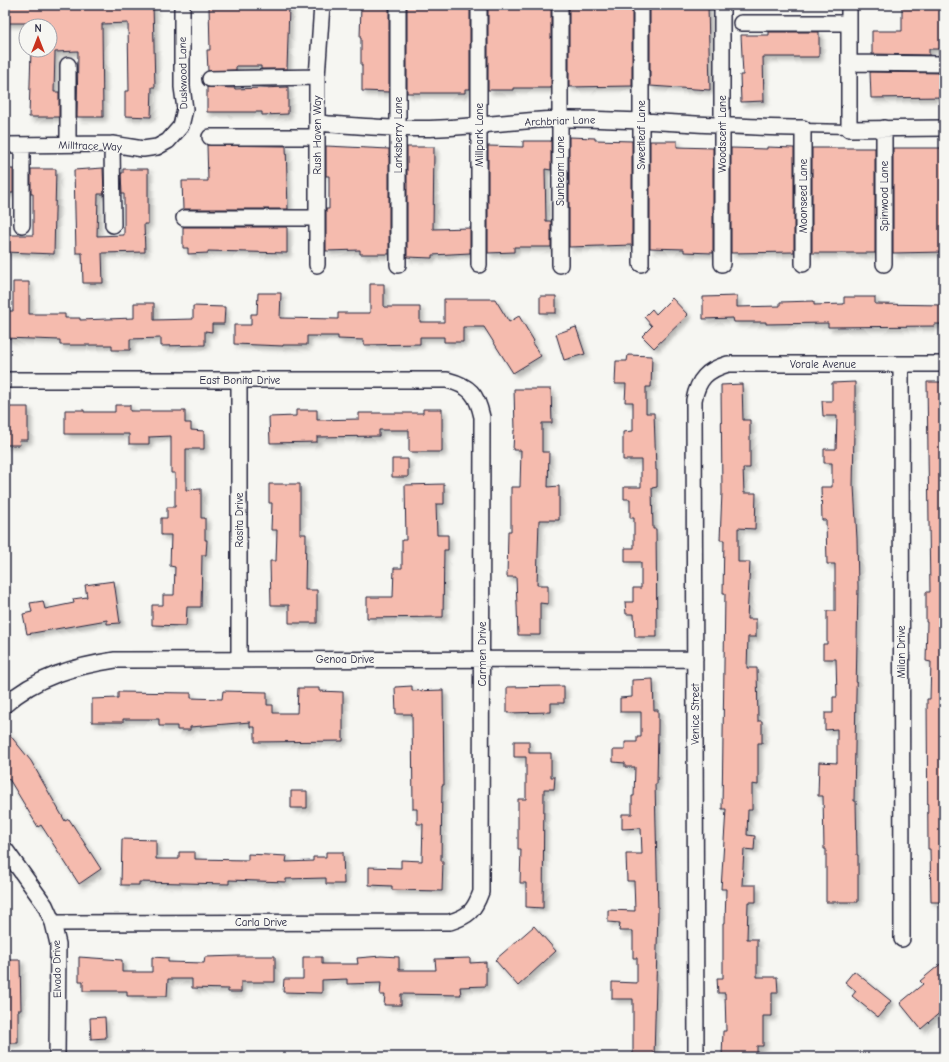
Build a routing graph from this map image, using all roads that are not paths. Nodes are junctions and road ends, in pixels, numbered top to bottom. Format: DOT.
graph roads {
  1 [pos="182,5"];
  2 [pos="322,5"];
  3 [pos="398,5"];
  4 [pos="479,5"];
  5 [pos="560,5"];
  6 [pos="641,5"];
  7 [pos="722,5"];
  8 [pos="849,5"];
  9 [pos="741,23"];
  10 [pos="849,23"];
  11 [pos="849,63"];
  12 [pos="944,64"];
  13 [pos="68,65"];
  14 [pos="317,77"];
  15 [pos="210,79"];
  16 [pos="560,119"];
  17 [pos="641,119"];
  18 [pos="479,125"];
  19 [pos="722,125"];
  20 [pos="803,128"];
  21 [pos="849,128"];
  22 [pos="884,128"];
  23 [pos="944,128"];
  24 [pos="398,129"];
  25 [pos="317,130"];
  26 [pos="210,137"];
  27 [pos="172,138"];
  28 [pos="68,144"];
  29 [pos="112,144"];
  30 [pos="5,145"];
  31 [pos="22,145"];
  32 [pos="184,218"];
  33 [pos="316,218"];
  34 [pos="22,225"];
  35 [pos="112,225"];
  36 [pos="317,264"];
  37 [pos="398,264"];
  38 [pos="479,264"];
  39 [pos="560,264"];
  40 [pos="641,264"];
  41 [pos="722,264"];
  42 [pos="803,264"];
  43 [pos="884,264"];
  44 [pos="901,364"];
  45 [pos="944,364"];
  46 [pos="706,375"];
  47 [pos="5,380"];
  48 [pos="239,380"];
  49 [pos="472,392"];
  50 [pos="482,659"];
  51 [pos="695,659"];
  52 [pos="239,660"];
  53 [pos="5,705"];
  54 [pos="5,849"];
  55 [pos="468,914"];
  56 [pos="53,923"];
  57 [pos="902,939"];
  58 [pos="57,1057"];
  59 [pos="696,1057"];
  1 -- 27 [label="street, Duskwood Lane"];
  2 -- 14 [label="street, Rush Haven Way"];
  3 -- 24 [label="street, Larksberry Lane"];
  4 -- 18 [label="street, Millpark Lane"];
  5 -- 16 [label="street, Sunbeam Lane"];
  6 -- 17 [label="street, Sweetleaf Lane"];
  7 -- 19 [label="street, Woodscent Lane"];
  8 -- 10 [label="street"];
  9 -- 10 [label="street"];
  10 -- 11 [label="street"];
  11 -- 12 [label="street"];
  11 -- 21 [label="street"];
  13 -- 28 [label="street"];
  14 -- 15 [label="street"];
  14 -- 25 [label="street, Rush Haven Way"];
  16 -- 17 [label="street, Archbriar Lane"];
  16 -- 18 [label="street, Archbriar Lane"];
  16 -- 39 [label="street, Sunbeam Lane"];
  17 -- 19 [label="street, Archbriar Lane"];
  17 -- 40 [label="street, Sweetleaf Lane"];
  18 -- 24 [label="street, Archbriar Lane"];
  18 -- 38 [label="street, Millpark Lane"];
  19 -- 20 [label="street, Archbriar Lane"];
  19 -- 41 [label="street, Woodscent Lane"];
  20 -- 21 [label="lane"];
  20 -- 42 [label="street, Moonseed Lane"];
  21 -- 22 [label="street"];
  22 -- 23 [label="street"];
  22 -- 43 [label="street, Spinwood Lane"];
  24 -- 25 [label="street, Archbriar Lane"];
  24 -- 37 [label="street, Larksberry Lane"];
  25 -- 26 [label="street, Archbriar Lane"];
  25 -- 33 [label="street, Rush Haven Way"];
  27 -- 29 [label="street, Milltrace Way"];
  28 -- 29 [label="street, Milltrace Way"];
  28 -- 31 [label="street, Milltrace Way"];
  29 -- 35 [label="street"];
  30 -- 31 [label="street, Milltrace Way"];
  31 -- 34 [label="street"];
  32 -- 33 [label="street"];
  33 -- 36 [label="street, Rush Haven Way"];
  44 -- 45 [label="street, Vorale Avenue"];
  44 -- 46 [label="street, Vorale Avenue"];
  44 -- 57 [label="street, Milan Drive"];
  46 -- 51 [label="street, Venice Street"];
  47 -- 48 [label="street, East Bonita Drive"];
  48 -- 49 [label="street, East Bonita Drive"];
  48 -- 52 [label="street, Rosita Drive"];
  49 -- 50 [label="street, Carmen Drive"];
  50 -- 51 [label="street, Genoa Drive"];
  50 -- 52 [label="street, Genoa Drive"];
  50 -- 55 [label="street, Carmen Drive"];
  51 -- 59 [label="street, Venice Street"];
  52 -- 53 [label="street, Genoa Drive"];
  54 -- 56 [label="street, Elvado Drive"];
  55 -- 56 [label="street, Carla Drive"];
  56 -- 58 [label="street, Elvado Drive"];
}
